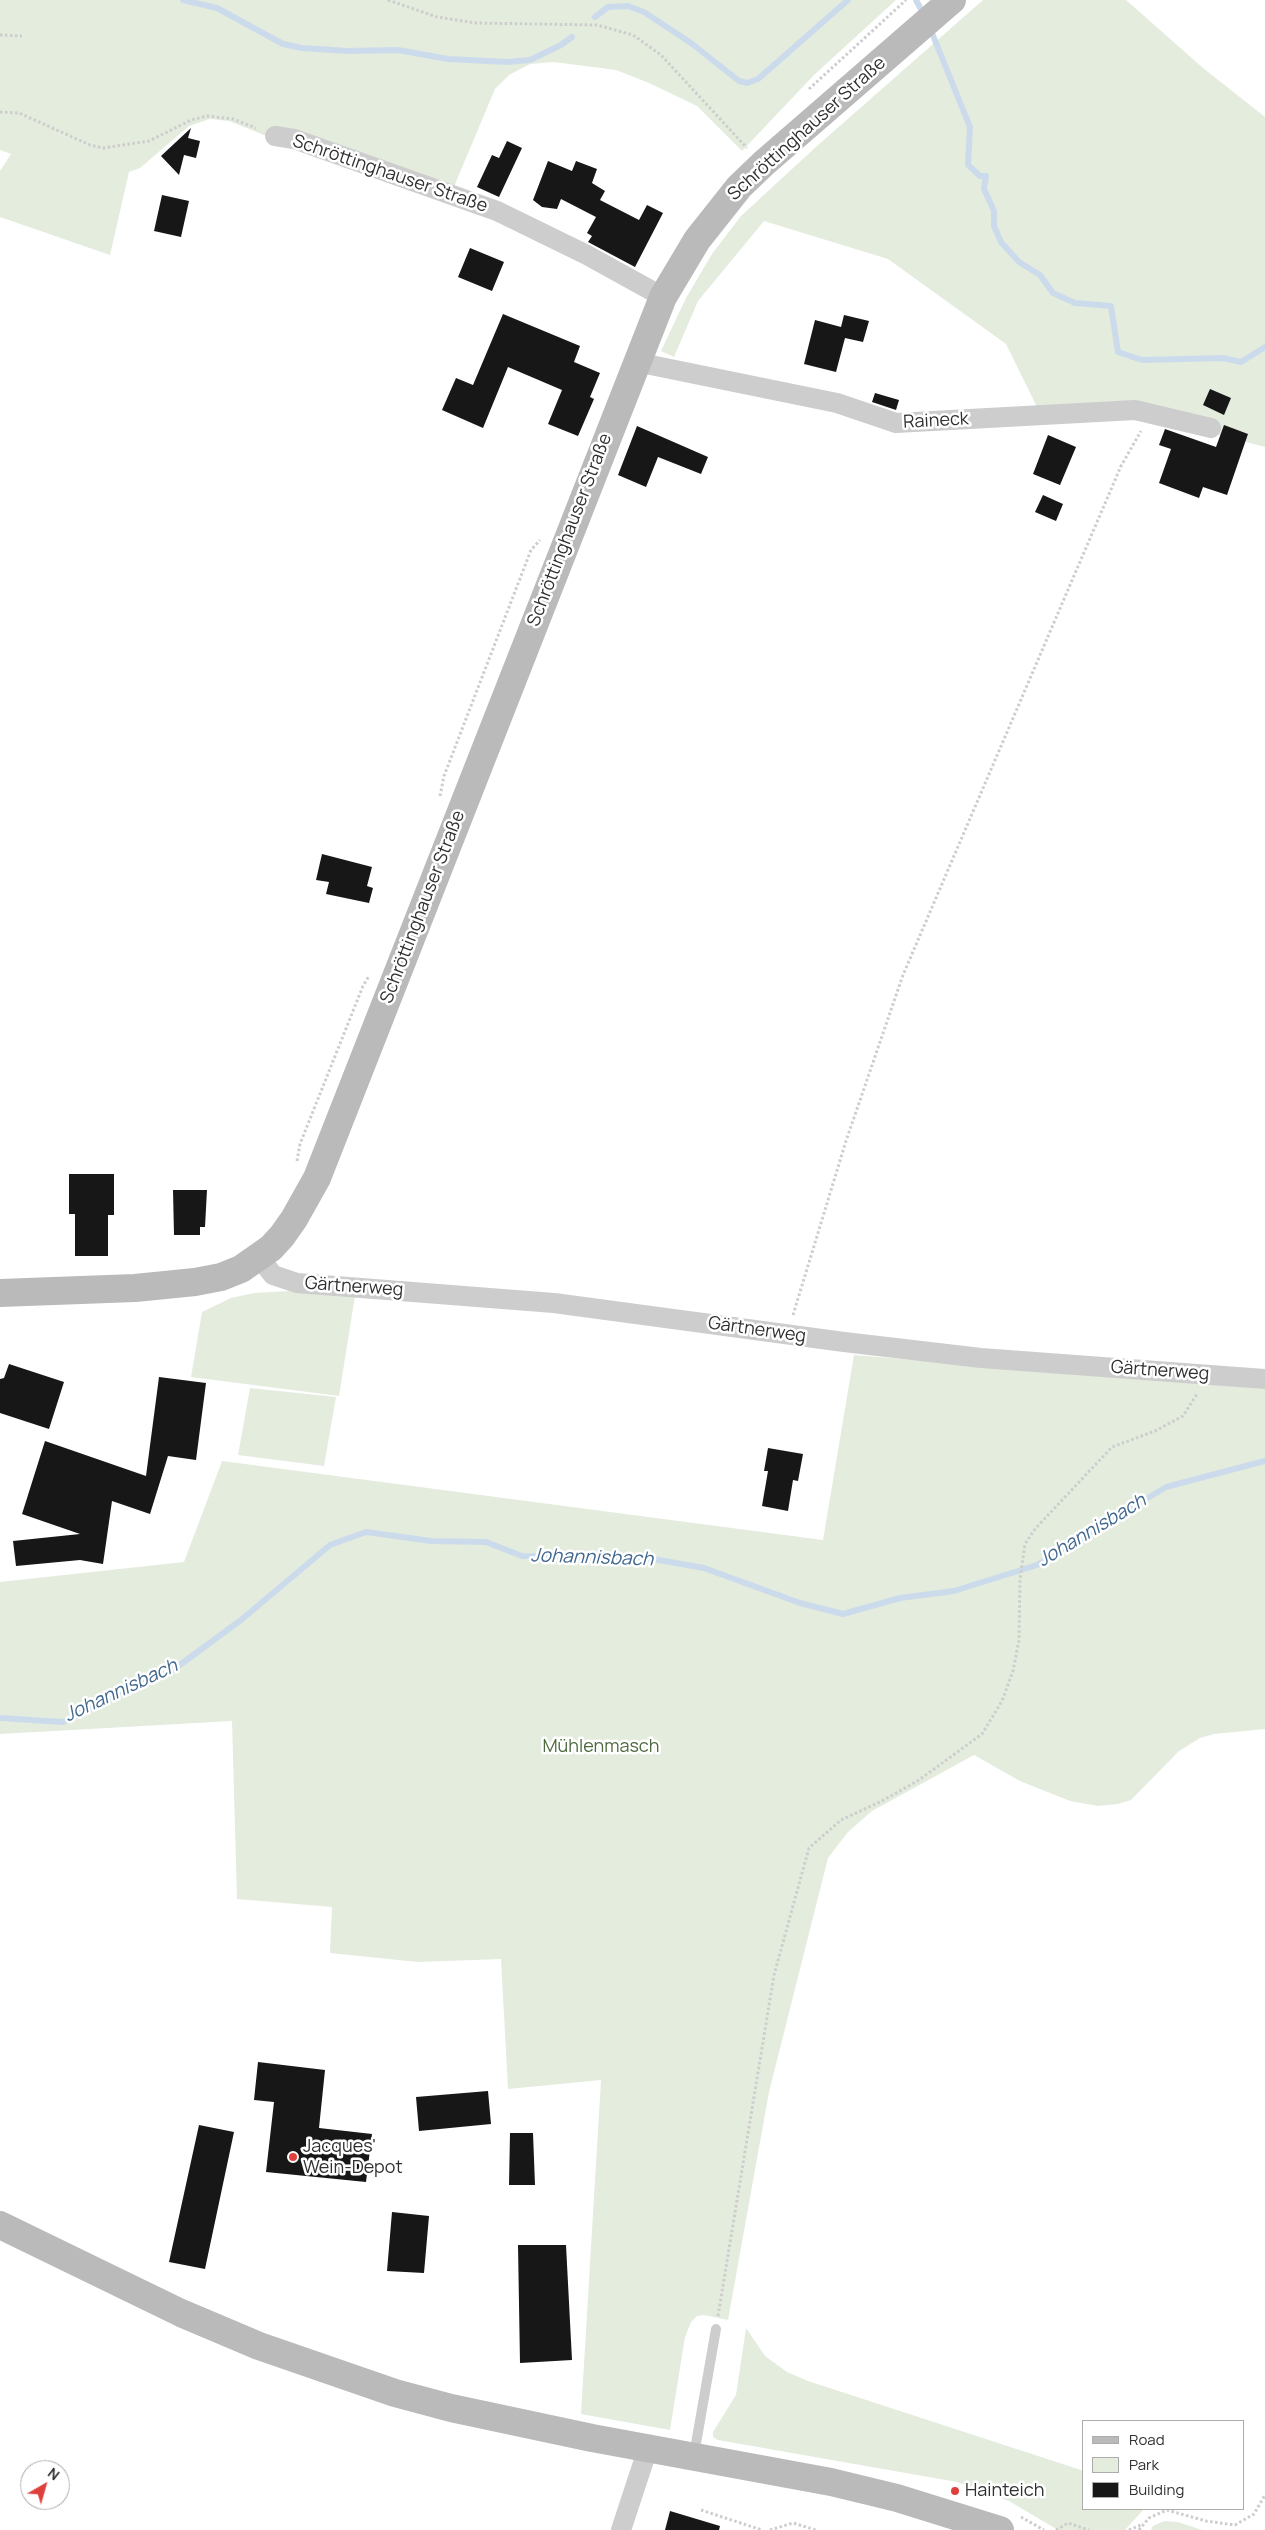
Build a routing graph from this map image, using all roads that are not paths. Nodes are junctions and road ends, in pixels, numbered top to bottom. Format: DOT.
graph roads {
  1 [pos="952,0"];
  2 [pos="275,136"];
  3 [pos="663,297"];
  4 [pos="636,362"];
  5 [pos="1211,428"];
  6 [pos="259,1258"];
  7 [pos="0,1293"];
  8 [pos="1265,1380"];
  9 [pos="2,2231"];
  10 [pos="716,2329"];
  11 [pos="648,2448"];
  12 [pos="694,2456"];
  13 [pos="621,2530"];
  14 [pos="1000,2530"];
  1 -- 3 [label="main road, Schröttinghauser Straße"];
  2 -- 3 [label="street, Schröttinghauser Straße"];
  3 -- 4 [label="main road, Schröttinghauser Straße"];
  4 -- 5 [label="street, Raineck"];
  4 -- 6 [label="main road, Schröttinghauser Straße"];
  6 -- 7 [label="main road, Schröttinghauser Straße"];
  6 -- 8 [label="street, Gärtnerweg"];
  9 -- 11 [label="main road"];
  10 -- 12 [label="lane"];
  11 -- 12 [label="main road"];
  11 -- 13 [label="street"];
  12 -- 14 [label="main road"];
}
